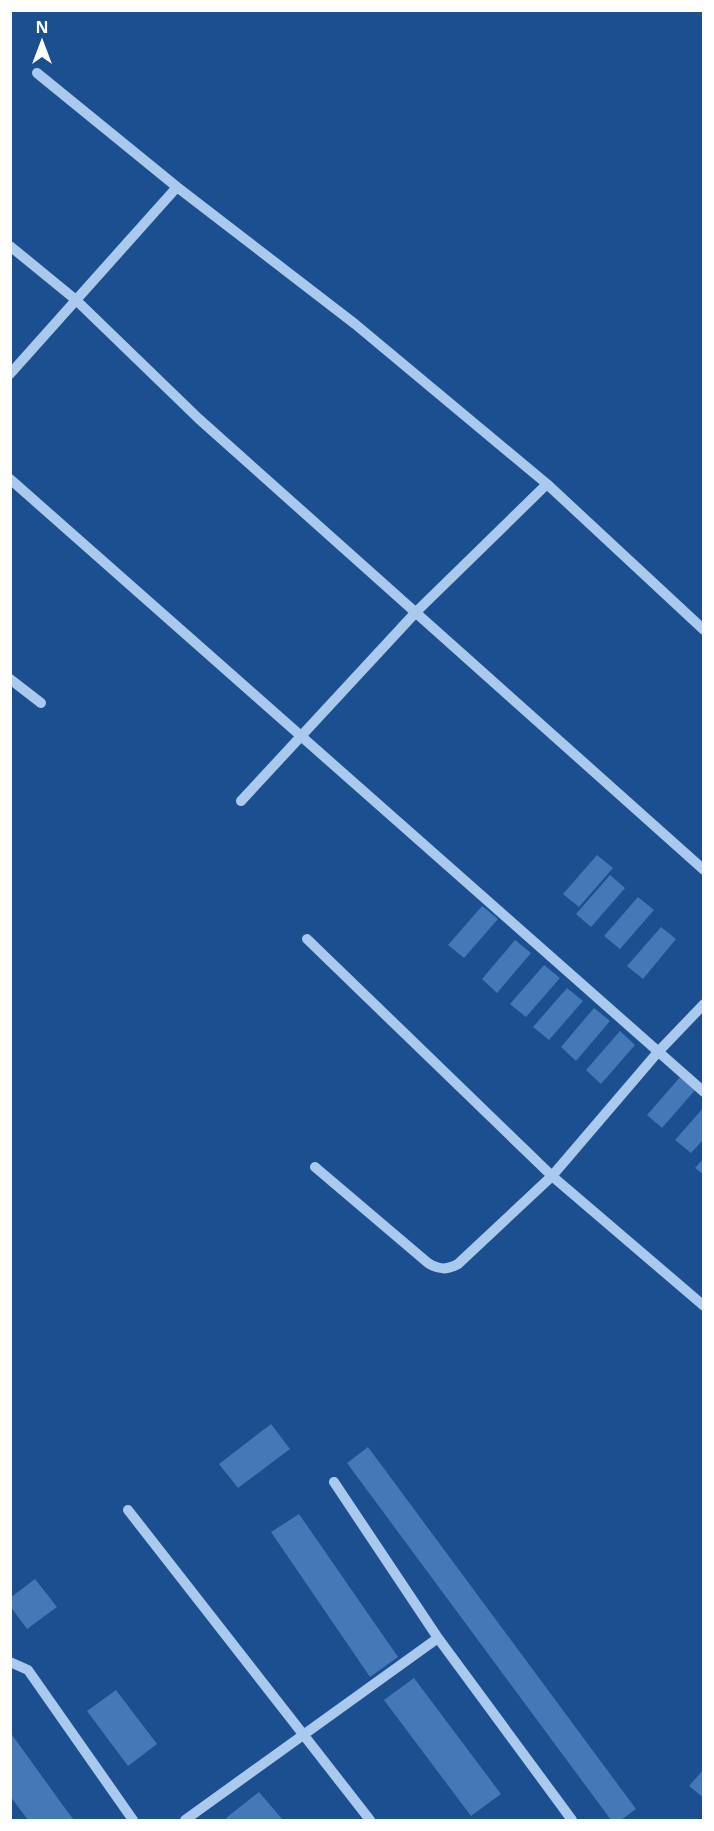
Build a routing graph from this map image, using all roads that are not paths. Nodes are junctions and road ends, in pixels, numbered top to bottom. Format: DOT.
graph roads {
  1 [pos="37,72"];
  2 [pos="177,188"];
  3 [pos="10,246"];
  4 [pos="76,300"];
  5 [pos="10,374"];
  6 [pos="10,479"];
  7 [pos="547,484"];
  8 [pos="416,612"];
  9 [pos="704,630"];
  10 [pos="10,679"];
  11 [pos="41,703"];
  12 [pos="303,736"];
  13 [pos="241,801"];
  14 [pos="704,870"];
  15 [pos="307,939"];
  16 [pos="704,1004"];
  17 [pos="658,1052"];
  18 [pos="704,1092"];
  19 [pos="315,1167"];
  20 [pos="552,1176"];
  21 [pos="704,1306"];
  22 [pos="334,1482"];
  23 [pos="128,1509"];
  24 [pos="438,1638"];
  25 [pos="10,1662"];
  26 [pos="304,1735"];
  27 [pos="133,1821"];
  28 [pos="185,1821"];
  29 [pos="370,1821"];
  30 [pos="572,1821"];
  1 -- 2 [label="street"];
  2 -- 4 [label="street"];
  2 -- 7 [label="street"];
  3 -- 4 [label="street"];
  4 -- 5 [label="street"];
  4 -- 8 [label="street"];
  6 -- 12 [label="street"];
  7 -- 8 [label="street"];
  7 -- 9 [label="street"];
  8 -- 12 [label="street"];
  8 -- 14 [label="street"];
  10 -- 11 [label="street"];
  12 -- 13 [label="street"];
  12 -- 17 [label="street"];
  15 -- 20 [label="street"];
  16 -- 17 [label="street"];
  17 -- 18 [label="street"];
  17 -- 20 [label="street"];
  19 -- 20 [label="street"];
  20 -- 21 [label="street"];
  22 -- 24 [label="street"];
  23 -- 26 [label="street"];
  24 -- 26 [label="street"];
  24 -- 30 [label="street"];
  25 -- 27 [label="street"];
  26 -- 28 [label="street"];
  26 -- 29 [label="street"];
}
